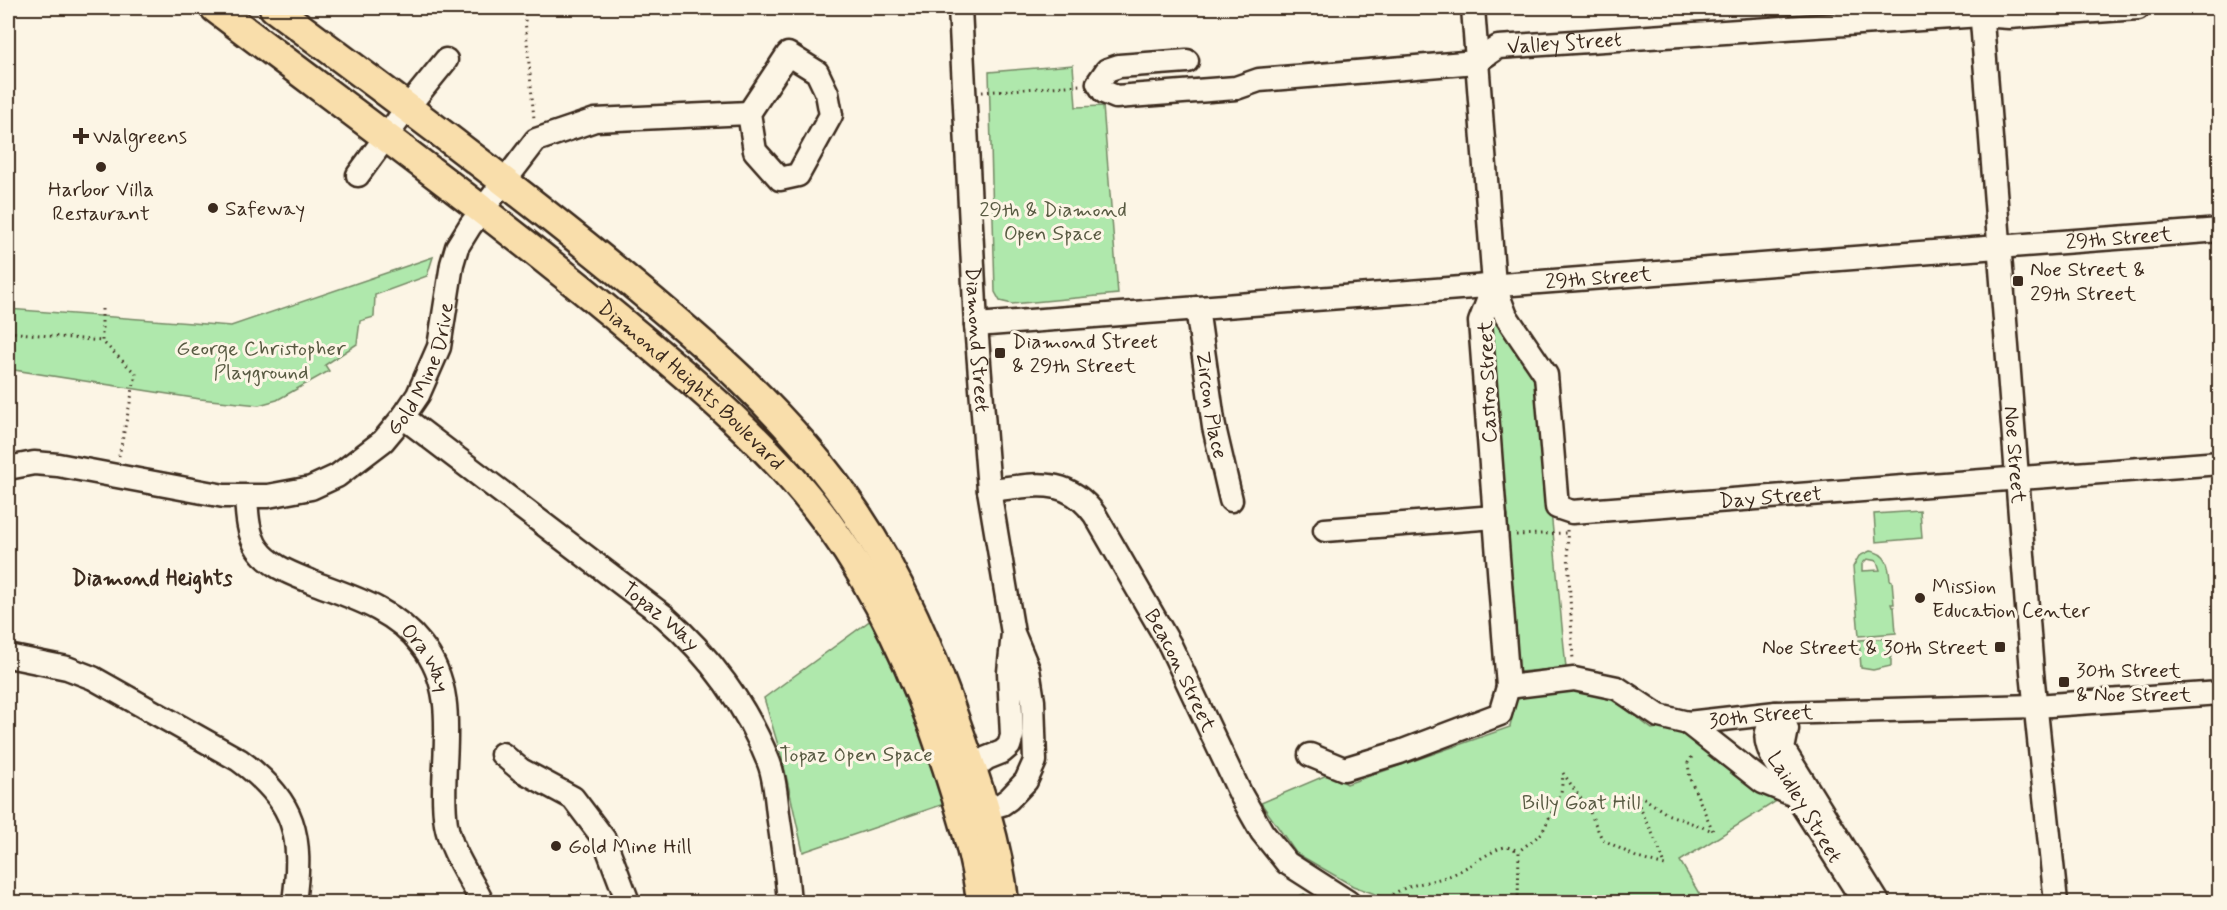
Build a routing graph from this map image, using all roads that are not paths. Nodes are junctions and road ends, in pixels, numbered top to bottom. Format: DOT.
graph roads {
  1 [pos="215,8"];
  2 [pos="274,8"];
  3 [pos="960,8"];
  4 [pos="1473,8"];
  5 [pos="2138,8"];
  6 [pos="1981,11"];
  7 [pos="446,60"];
  8 [pos="1187,61"];
  9 [pos="1476,62"];
  10 [pos="407,108"];
  11 [pos="749,113"];
  12 [pos="386,137"];
  13 [pos="358,175"];
  14 [pos="505,182"];
  15 [pos="483,210"];
  16 [pos="2220,230"];
  17 [pos="2000,247"];
  18 [pos="1494,285"];
  19 [pos="1197,308"];
  20 [pos="976,325"];
  21 [pos="403,417"];
  22 [pos="2220,463"];
  23 [pos="8,468"];
  24 [pos="2017,478"];
  25 [pos="989,490"];
  26 [pos="246,497"];
  27 [pos="1231,500"];
  28 [pos="1496,526"];
  29 [pos="1325,530"];
  30 [pos="1013,633"];
  31 [pos="8,656"];
  32 [pos="1508,687"];
  33 [pos="2220,693"];
  34 [pos="2036,706"];
  35 [pos="1776,713"];
  36 [pos="1688,723"];
  37 [pos="502,754"];
  38 [pos="1310,755"];
  39 [pos="963,781"];
  40 [pos="1797,796"];
  41 [pos="983,805"];
  42 [pos="294,903"];
  43 [pos="482,903"];
  44 [pos="628,903"];
  45 [pos="789,903"];
  46 [pos="981,903"];
  47 [pos="1004,903"];
  48 [pos="1348,903"];
  49 [pos="1864,903"];
  50 [pos="1878,903"];
  51 [pos="2056,903"];
  1 -- 12 [label="main road, Diamond Heights Boulevard"];
  2 -- 10 [label="main road, Diamond Heights Boulevard"];
  3 -- 20 [label="street, Diamond Street"];
  4 -- 9 [label="street, Castro Street"];
  5 -- 6 [label="street, Valley Street"];
  6 -- 9 [label="street, Valley Street"];
  6 -- 17 [label="street, Noe Street"];
  7 -- 10 [label="street"];
  8 -- 9 [label="street, Valley Street"];
  9 -- 18 [label="street, Castro Street"];
  10 -- 12 [label="street"];
  10 -- 14 [label="main road, Diamond Heights Boulevard"];
  11 -- 11 [label="street"];
  11 -- 14 [label="street, Gold Mine Drive"];
  12 -- 13 [label="street"];
  12 -- 15 [label="main road, Diamond Heights Boulevard"];
  14 -- 15 [label="street, Gold Mine Drive"];
  14 -- 39 [label="main road, Diamond Heights Boulevard"];
  15 -- 21 [label="street, Gold Mine Drive"];
  15 -- 39 [label="main road, Diamond Heights Boulevard"];
  16 -- 17 [label="street, 29th Street"];
  17 -- 18 [label="street, 29th Street"];
  17 -- 24 [label="street, Noe Street"];
  18 -- 19 [label="street, 29th Street"];
  18 -- 24 [label="street, Day Street"];
  18 -- 28 [label="street, Castro Street"];
  19 -- 20 [label="street, 29th Street"];
  19 -- 27 [label="street, Zircon Place"];
  20 -- 25 [label="street, Diamond Street"];
  21 -- 26 [label="street, Gold Mine Drive"];
  21 -- 45 [label="street, Topaz Way"];
  22 -- 24 [label="street, Day Street"];
  23 -- 26 [label="street, Gold Mine Drive"];
  24 -- 34 [label="street, Noe Street"];
  25 -- 30 [label="street, Diamond Street"];
  25 -- 48 [label="street, Beacon Street"];
  26 -- 43 [label="street, Ora Way"];
  28 -- 29 [label="street"];
  28 -- 32 [label="street, Castro Street"];
  30 -- 39 [label="street, Diamond Street"];
  30 -- 41 [label="street, Diamond Street"];
  31 -- 42 [label="street"];
  32 -- 36 [label="street, 30th Street"];
  32 -- 38 [label="street"];
  33 -- 34 [label="street, 30th Street"];
  34 -- 35 [label="street, 30th Street"];
  34 -- 51 [label="street, Noe Street"];
  35 -- 36 [label="street, 30th Street"];
  35 -- 40 [label="street, Laidley Street"];
  35 -- 50 [label="street, Laidley Street"];
  36 -- 40 [label="street"];
  37 -- 44 [label="street"];
  39 -- 41 [label="main road, Diamond Heights Boulevard"];
  39 -- 46 [label="main road, Diamond Heights Boulevard"];
  40 -- 49 [label="street, Laidley Street"];
  41 -- 47 [label="main road, Diamond Heights Boulevard"];
}
